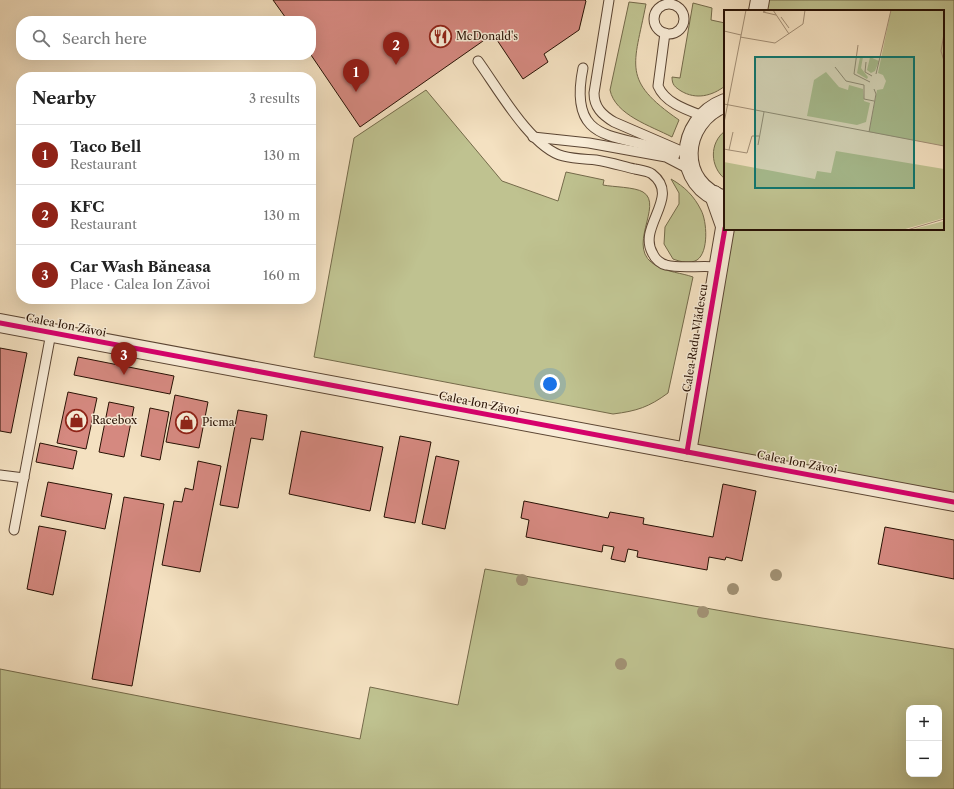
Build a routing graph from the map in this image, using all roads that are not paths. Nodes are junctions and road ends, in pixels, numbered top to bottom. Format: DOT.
graph roads {
  1 [pos="609,0"];
  2 [pos="760,0"];
  3 [pos="758,10"];
  4 [pos="665,33"];
  5 [pos="478,60"];
  6 [pos="583,68"];
  7 [pos="724,103"];
  8 [pos="703,116"];
  9 [pos="533,137"];
  10 [pos="690,162"];
  11 [pos="719,197"];
  12 [pos="724,222"];
  13 [pos="724,230"];
  14 [pos="718,267"];
  15 [pos="0,323"];
  16 [pos="51,333"];
  17 [pos="687,452"];
  18 [pos="0,475"];
  19 [pos="24,478"];
  20 [pos="954,502"];
  21 [pos="14,530"];
  1 -- 10 [label="lane"];
  2 -- 3 [label="street"];
  4 -- 8 [label="lane"];
  5 -- 9 [label="lane"];
  6 -- 10 [label="lane"];
  7 -- 8 [label="street"];
  8 -- 10 [label="street"];
  9 -- 10 [label="lane"];
  9 -- 14 [label="lane"];
  10 -- 11 [label="street"];
  11 -- 12 [label="street, Calea Radu Vlădescu"];
  13 -- 14 [label="street, Calea Radu Vlădescu"];
  14 -- 17 [label="street, Calea Radu Vlădescu"];
  15 -- 16 [label="street, Calea Ion Zăvoi"];
  16 -- 17 [label="street, Calea Ion Zăvoi"];
  16 -- 19 [label="lane"];
  17 -- 20 [label="street, Calea Ion Zăvoi"];
  18 -- 19 [label="lane"];
  19 -- 21 [label="lane"];
}
